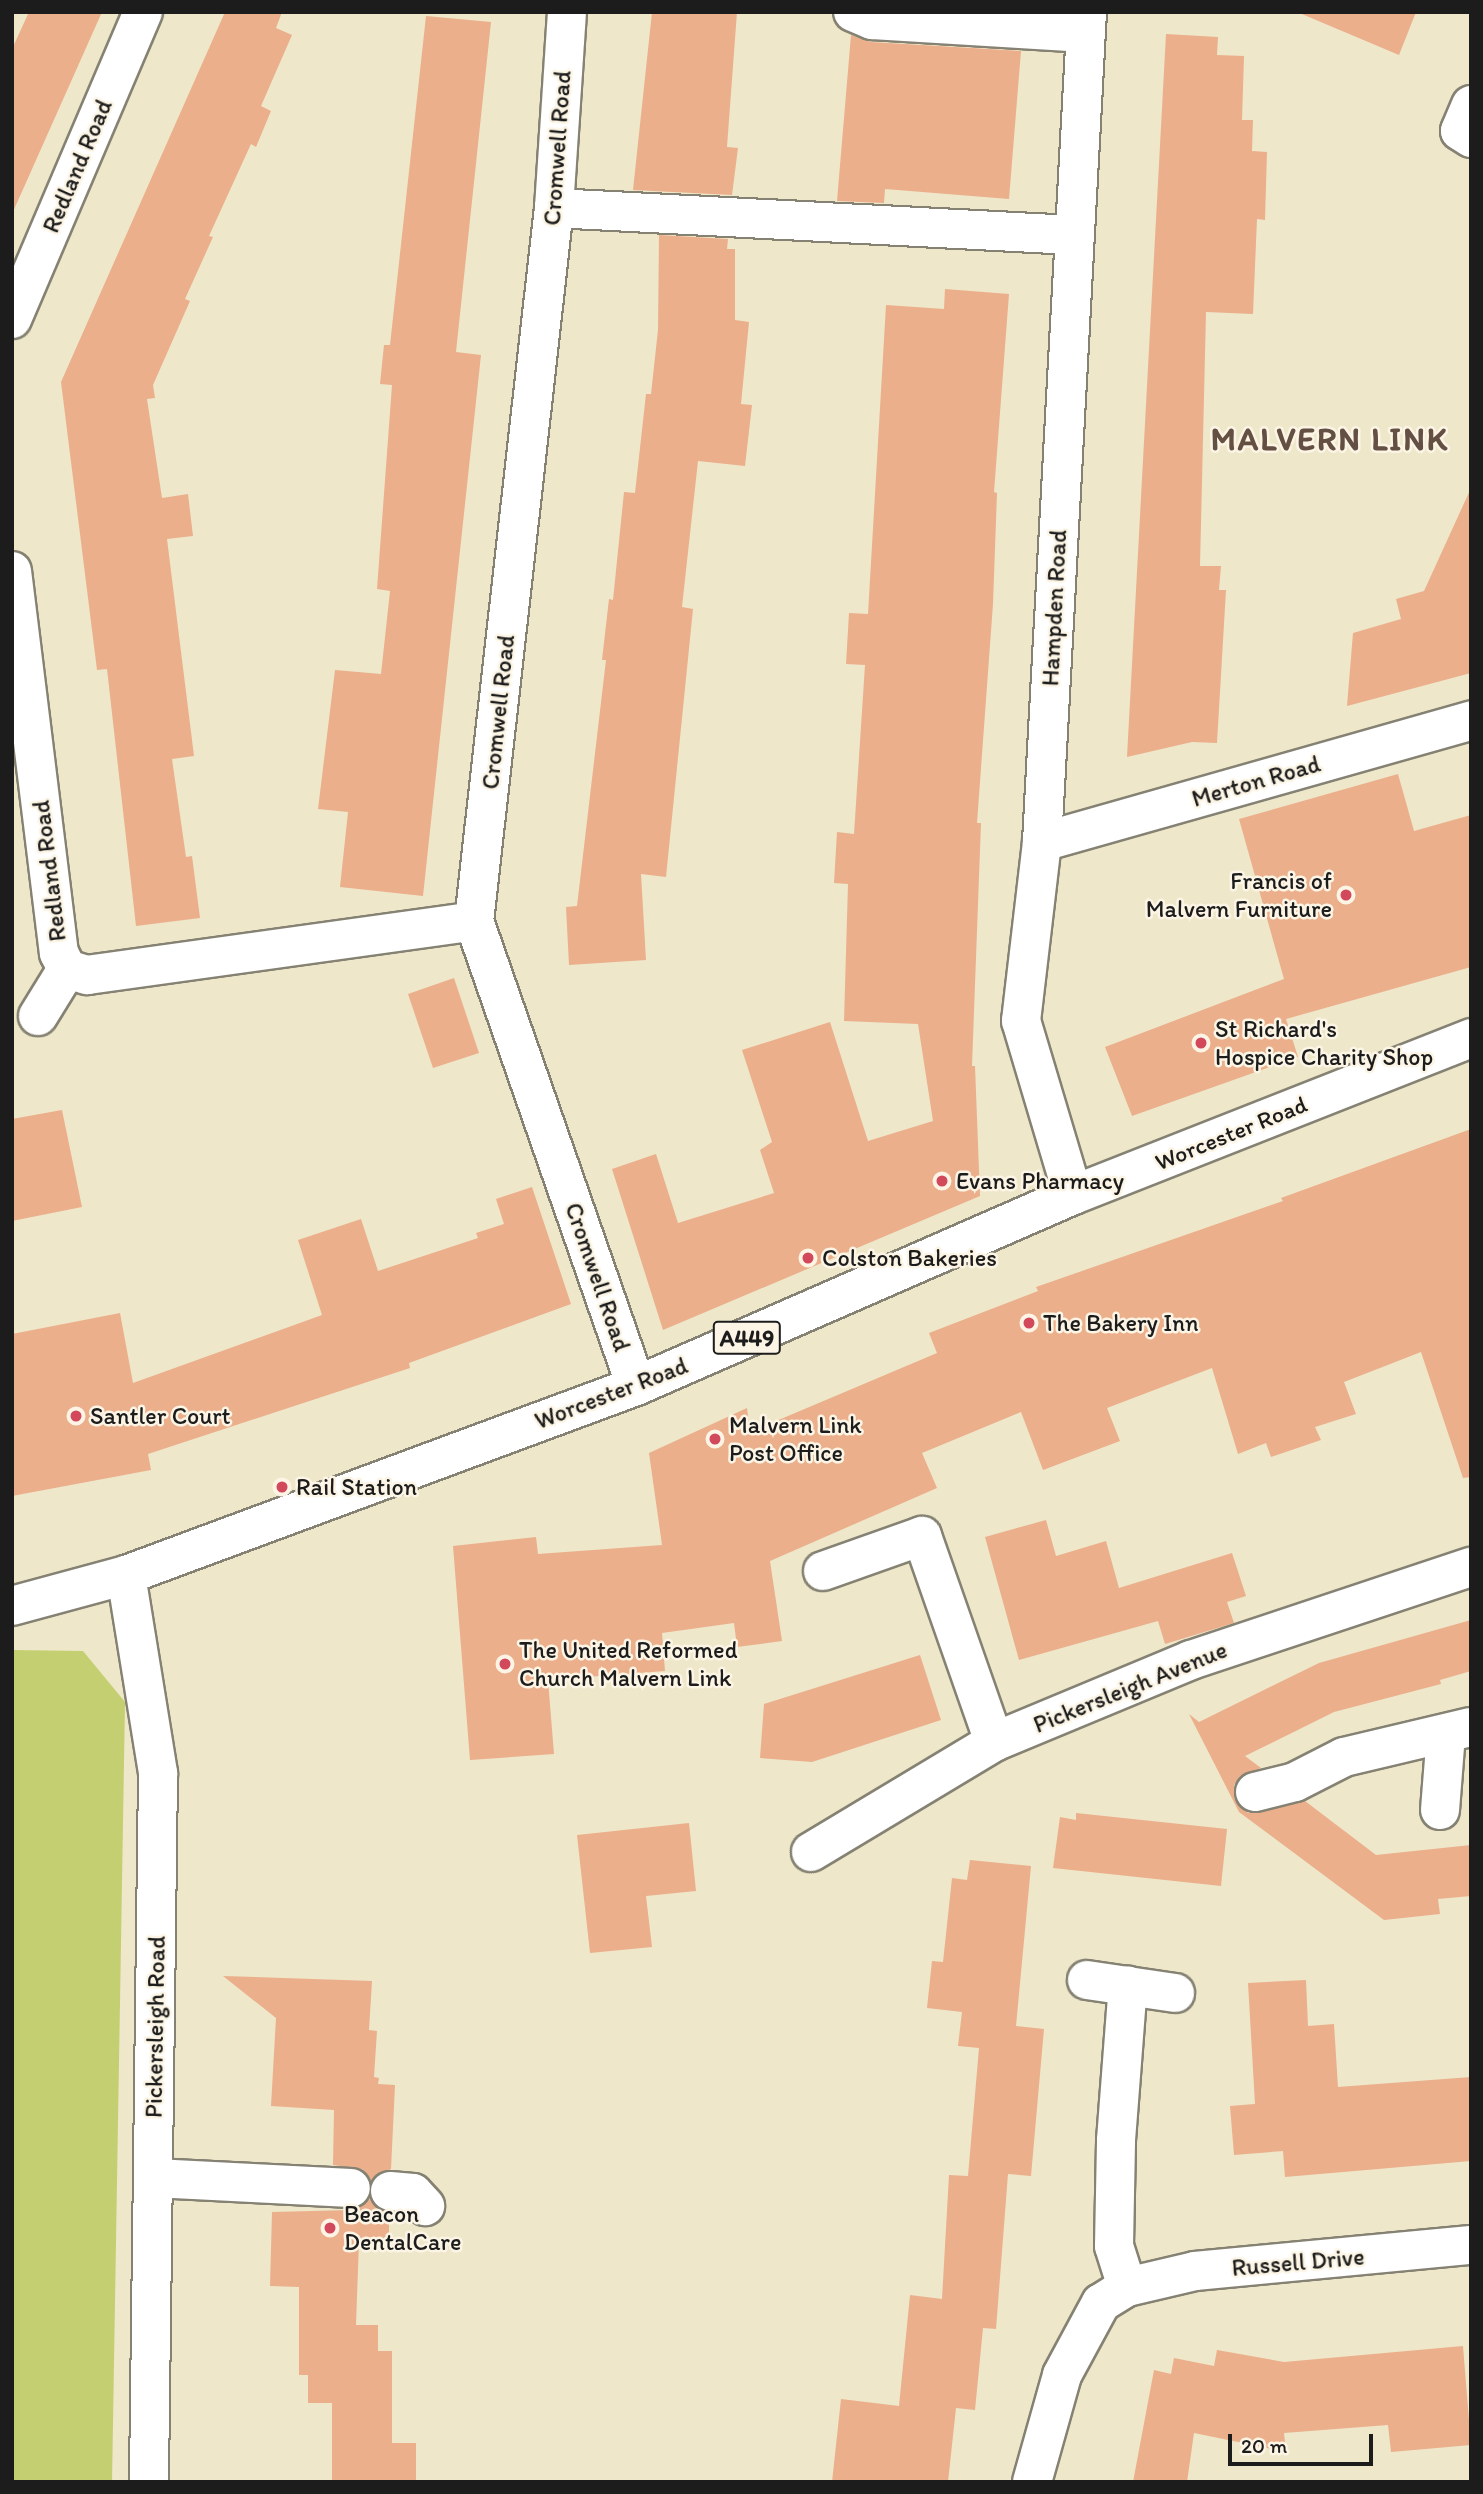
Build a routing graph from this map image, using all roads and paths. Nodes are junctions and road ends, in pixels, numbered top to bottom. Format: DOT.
graph roads {
  1 [pos="142,12"];
  2 [pos="567,12"];
  3 [pos="853,12"];
  4 [pos="1086,23"];
  5 [pos="1471,105"];
  6 [pos="1471,138"];
  7 [pos="554,208"];
  8 [pos="1072,235"];
  9 [pos="12,319"];
  10 [pos="12,571"];
  11 [pos="1471,721"];
  12 [pos="1042,842"];
  13 [pos="474,921"];
  14 [pos="67,969"];
  15 [pos="38,1016"];
  16 [pos="1471,1038"];
  17 [pos="1073,1195"];
  18 [pos="636,1386"];
  19 [pos="1471,1567"];
  20 [pos="823,1571"];
  21 [pos="126,1575"];
  22 [pos="12,1606"];
  23 [pos="1458,1730"];
  24 [pos="994,1742"];
  25 [pos="1255,1793"];
  26 [pos="1440,1810"];
  27 [pos="811,1852"];
  28 [pos="1087,1980"];
  29 [pos="1128,1985"];
  30 [pos="1175,1993"];
  31 [pos="153,2178"];
  32 [pos="351,2188"];
  33 [pos="390,2191"];
  34 [pos="425,2206"];
  35 [pos="1471,2245"];
  36 [pos="1127,2287"];
  37 [pos="149,2482"];
  38 [pos="1032,2482"];
  1 -- 9 [label="main road, Redland Road"];
  2 -- 7 [label="main road, Cromwell Road"];
  3 -- 4 [label="main road"];
  4 -- 8 [label="main road, Hampden Road"];
  5 -- 6 [label="main road"];
  7 -- 8 [label="main road"];
  7 -- 13 [label="main road, Cromwell Road"];
  8 -- 12 [label="main road, Hampden Road"];
  10 -- 14 [label="main road, Redland Road"];
  11 -- 12 [label="main road, Merton Road"];
  12 -- 17 [label="main road, Hampden Road"];
  13 -- 14 [label="main road, Redland Road"];
  13 -- 18 [label="main road, Cromwell Road"];
  14 -- 15 [label="main road"];
  16 -- 17 [label="main road, Worcester Road / A449"];
  17 -- 18 [label="main road, Worcester Road / A449"];
  18 -- 21 [label="main road, Worcester Road / A449"];
  19 -- 24 [label="main road, Pickersleigh Avenue"];
  20 -- 24 [label="main road"];
  21 -- 22 [label="main road, Worcester Road / A449"];
  21 -- 31 [label="main road, Pickersleigh Road"];
  23 -- 25 [label="main road"];
  23 -- 26 [label="main road"];
  24 -- 27 [label="main road, Pickersleigh Avenue"];
  28 -- 29 [label="main road"];
  29 -- 30 [label="main road"];
  29 -- 36 [label="main road"];
  31 -- 32 [label="main road"];
  31 -- 37 [label="main road, Pickersleigh Road"];
  33 -- 34 [label="main road"];
  35 -- 36 [label="main road, Russell Drive"];
  36 -- 38 [label="main road, Russell Drive"];
}
